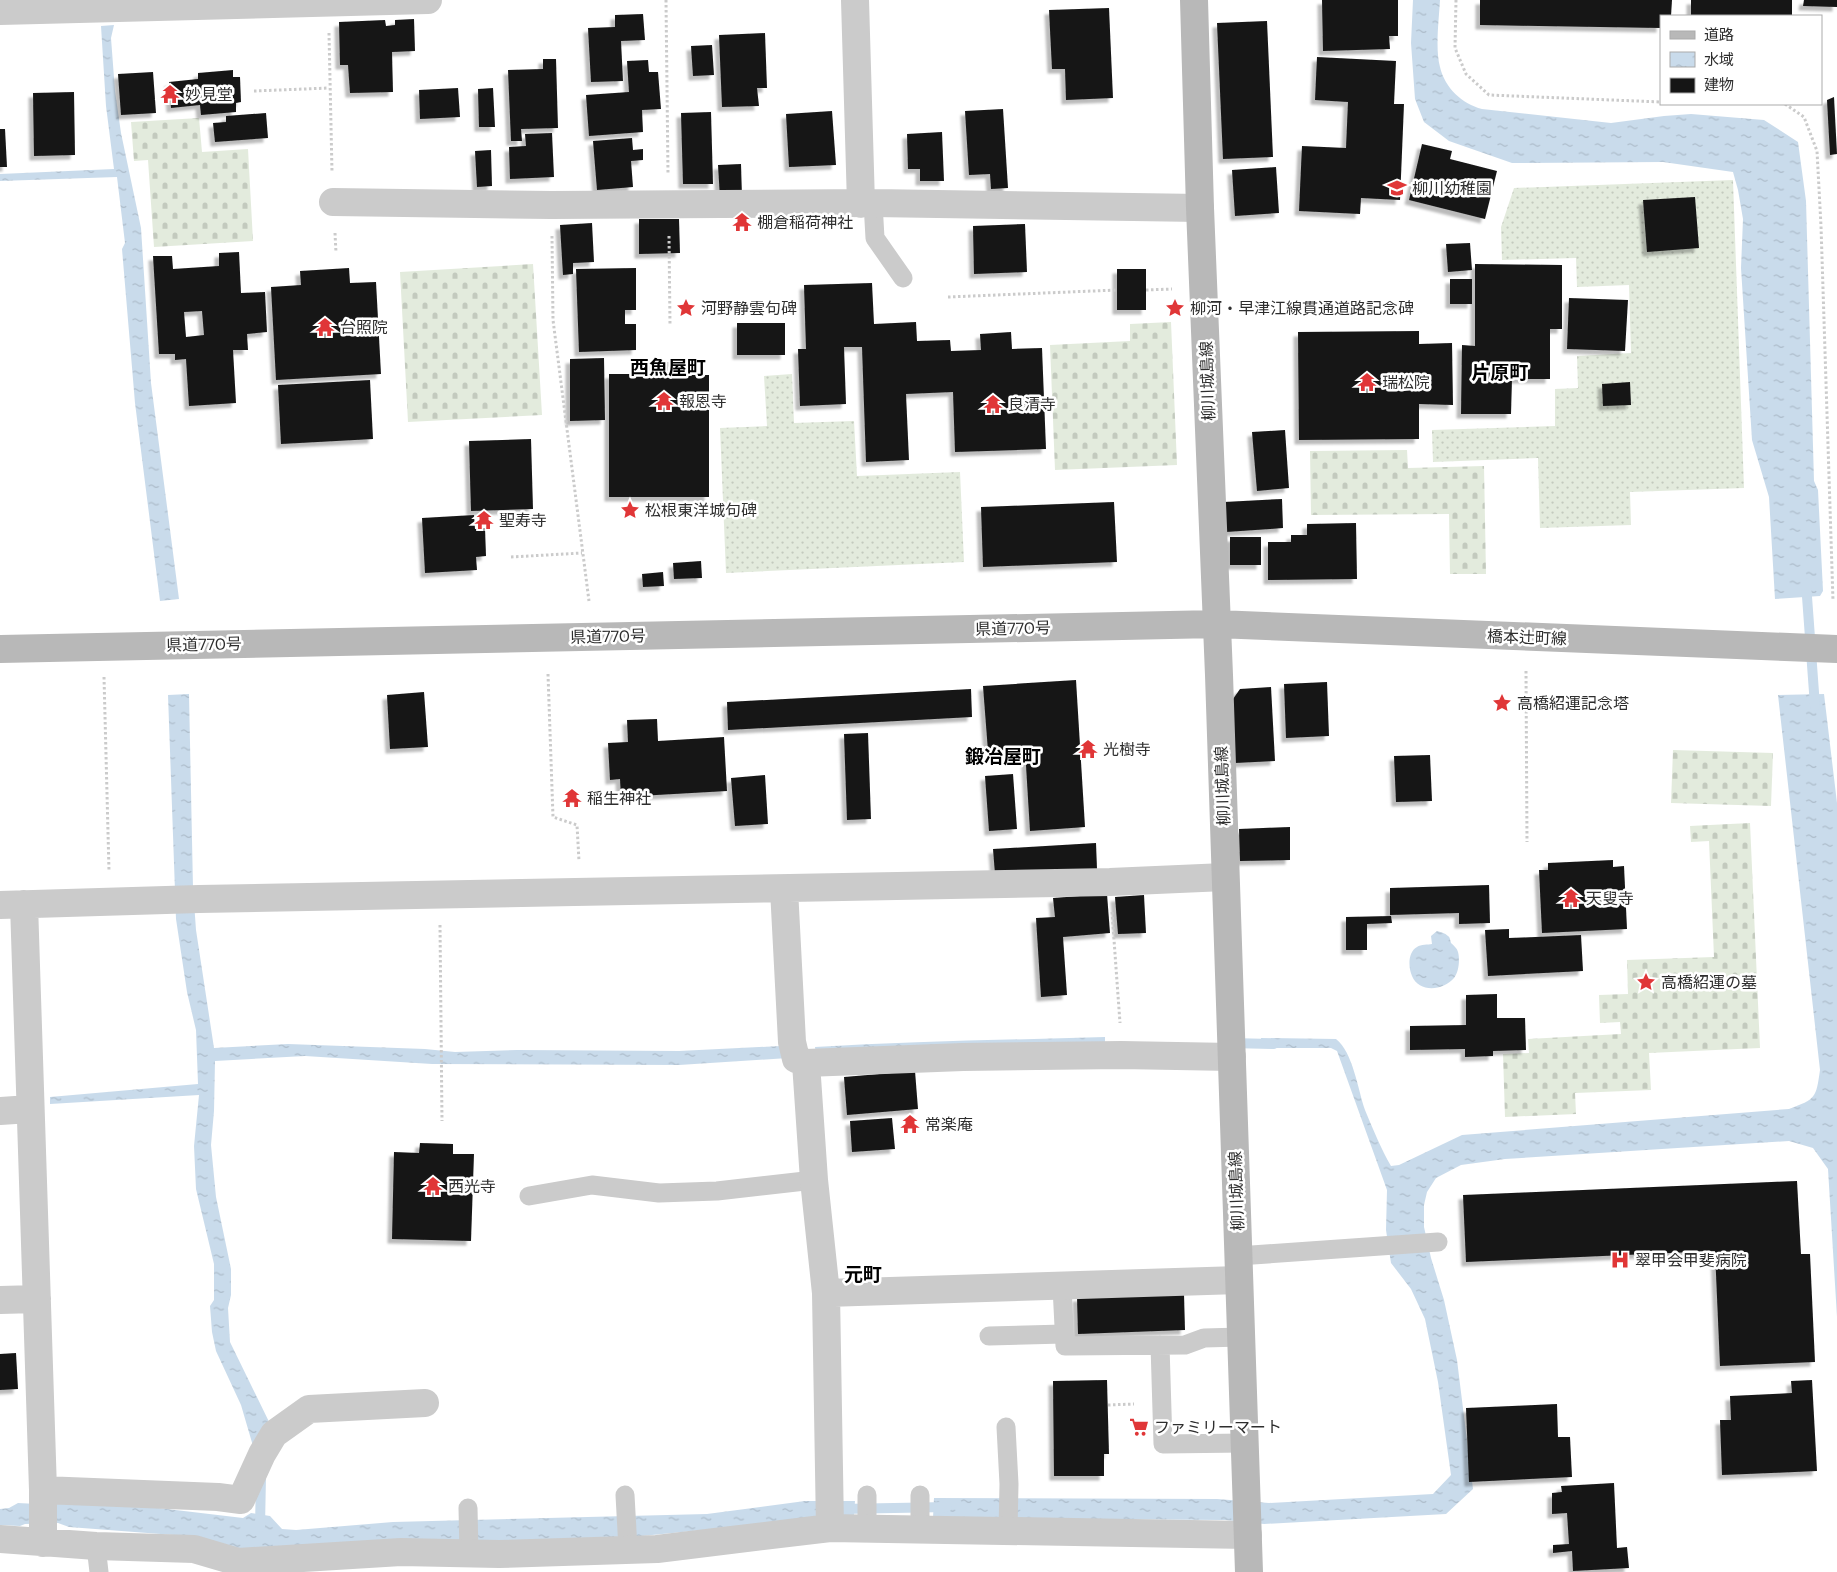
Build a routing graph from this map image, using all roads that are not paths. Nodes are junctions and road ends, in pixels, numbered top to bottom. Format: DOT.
graph roads {
  1 [pos="428,0"];
  2 [pos="855,0"];
  3 [pos="1194,0"];
  4 [pos="0,11"];
  5 [pos="333,202"];
  6 [pos="867,203"];
  7 [pos="1200,208"];
  8 [pos="903,278"];
  9 [pos="1217,624"];
  10 [pos="0,649"];
  11 [pos="1831,649"];
  12 [pos="1226,877"];
  13 [pos="784,889"];
  14 [pos="12,905"];
  15 [pos="1231,1045"];
  16 [pos="798,1055"];
  17 [pos="30,1109"];
  18 [pos="0,1111"];
  19 [pos="814,1180"];
  20 [pos="529,1196"];
  21 [pos="1438,1242"];
  22 [pos="1239,1268"];
  23 [pos="1062,1287"];
  24 [pos="826,1293"];
  25 [pos="0,1300"];
  26 [pos="37,1300"];
  27 [pos="1064,1334"];
  28 [pos="989,1336"];
  29 [pos="1241,1337"];
  30 [pos="1160,1344"];
  31 [pos="425,1403"];
  32 [pos="1006,1427"];
  33 [pos="1244,1443"];
  34 [pos="43,1490"];
  35 [pos="625,1494"];
  36 [pos="867,1495"];
  37 [pos="920,1495"];
  38 [pos="468,1508"];
  39 [pos="830,1514"];
  40 [pos="1247,1518"];
  41 [pos="867,1524"];
  42 [pos="920,1525"];
  43 [pos="1008,1527"];
  44 [pos="43,1538"];
  45 [pos="0,1539"];
  46 [pos="628,1544"];
  47 [pos="469,1548"];
  48 [pos="98,1559"];
  49 [pos="1249,1572"];
  1 -- 4 [label="street"];
  2 -- 6 [label="street"];
  3 -- 7 [label="main road, 柳川城島線"];
  5 -- 6 [label="street"];
  6 -- 7 [label="street"];
  6 -- 8 [label="lane"];
  7 -- 9 [label="main road, 柳川城島線"];
  9 -- 10 [label="main road, 県道770号"];
  9 -- 11 [label="main road, 橋本辻町線"];
  9 -- 12 [label="main road, 柳川城島線"];
  12 -- 13 [label="street"];
  12 -- 15 [label="main road, 柳川城島線"];
  13 -- 14 [label="street"];
  13 -- 16 [label="street"];
  14 -- 17 [label="street"];
  15 -- 16 [label="street"];
  15 -- 22 [label="main road, 柳川城島線"];
  16 -- 19 [label="street"];
  17 -- 18 [label="street"];
  17 -- 26 [label="street"];
  19 -- 20 [label="lane"];
  19 -- 24 [label="street"];
  21 -- 22 [label="lane"];
  22 -- 23 [label="street"];
  22 -- 29 [label="main road, 柳川城島線"];
  23 -- 24 [label="street"];
  23 -- 27 [label="lane"];
  24 -- 39 [label="street"];
  25 -- 26 [label="street"];
  26 -- 34 [label="street"];
  27 -- 28 [label="lane"];
  27 -- 30 [label="lane"];
  29 -- 30 [label="lane"];
  29 -- 33 [label="main road, 柳川城島線"];
  30 -- 33 [label="lane"];
  31 -- 34 [label="street"];
  32 -- 43 [label="lane"];
  33 -- 40 [label="main road, 柳川城島線"];
  34 -- 44 [label="street"];
  35 -- 46 [label="lane"];
  36 -- 41 [label="lane"];
  37 -- 42 [label="lane"];
  38 -- 47 [label="lane"];
  39 -- 41 [label="street"];
  39 -- 46 [label="street"];
  40 -- 43 [label="street"];
  40 -- 49 [label="main road, 柳川城島線"];
  41 -- 42 [label="street"];
  42 -- 43 [label="street"];
  44 -- 45 [label="street"];
  44 -- 48 [label="street"];
  46 -- 47 [label="street"];
  47 -- 48 [label="street"];
}
